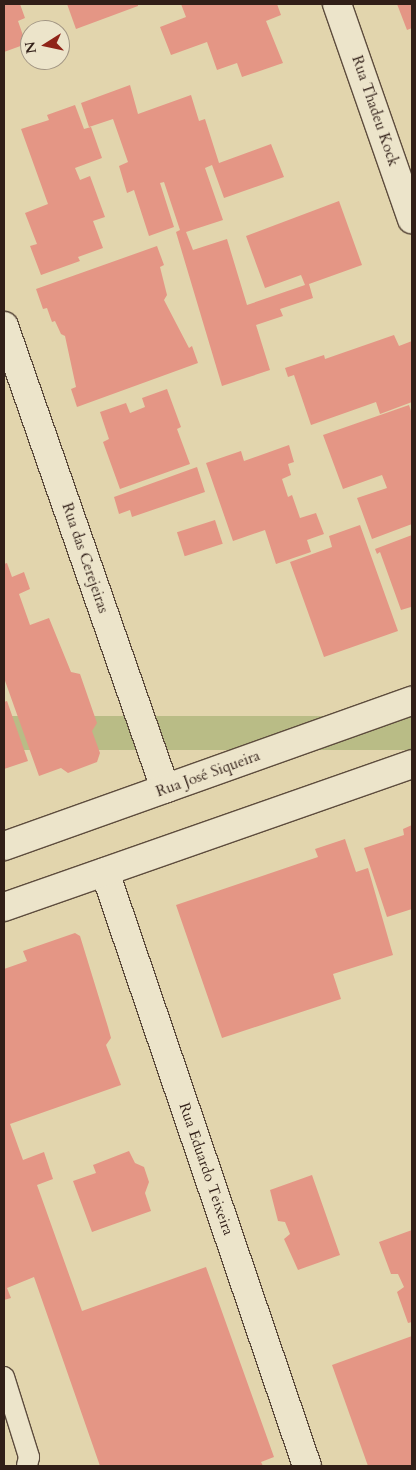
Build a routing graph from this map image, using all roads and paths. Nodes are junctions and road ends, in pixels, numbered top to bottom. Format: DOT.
graph roads {
  1 [pos="337,4"];
  2 [pos="412,219"];
  3 [pos="4,326"];
  4 [pos="412,701"];
  5 [pos="412,764"];
  6 [pos="165,789"];
  7 [pos="4,846"];
  8 [pos="105,872"];
  9 [pos="4,907"];
  10 [pos="4,1377"];
  11 [pos="27,1466"];
  12 [pos="307,1466"];
  1 -- 2 [label="street, Rua Thadeu Kock"];
  3 -- 6 [label="street, Rua das Cerejeiras"];
  4 -- 6 [label="street, Rua José Siqueira"];
  5 -- 8 [label="street"];
  6 -- 7 [label="street, Rua José Siqueira"];
  8 -- 9 [label="street"];
  8 -- 12 [label="street, Rua Eduardo Teixeira"];
  10 -- 11 [label="lane"];
}
